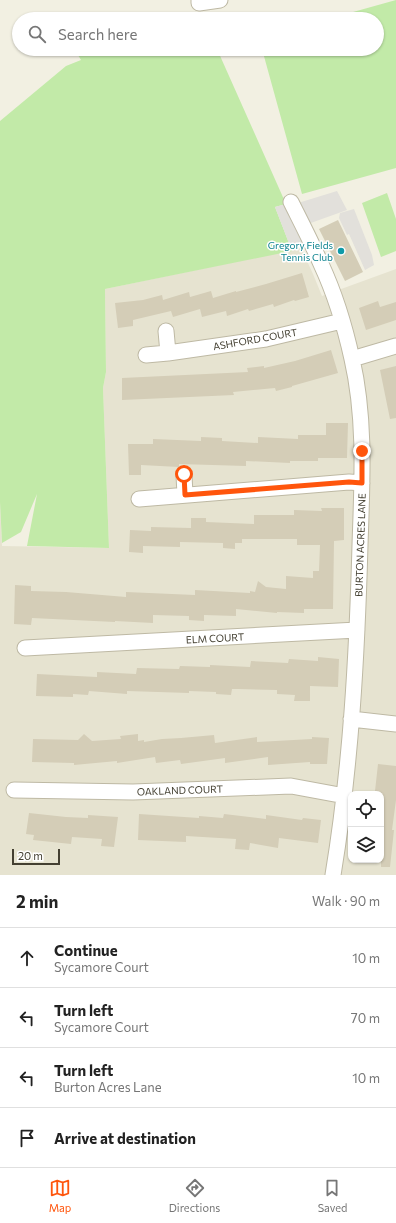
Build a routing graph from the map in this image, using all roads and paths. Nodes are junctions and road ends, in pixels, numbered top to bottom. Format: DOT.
graph roads {
  1 [pos="220,0"];
  2 [pos="199,2"];
  3 [pos="291,202"];
  4 [pos="342,321"];
  5 [pos="166,331"];
  6 [pos="396,346"];
  7 [pos="168,353"];
  8 [pos="146,355"];
  9 [pos="352,359"];
  10 [pos="184,474"];
  11 [pos="362,483"];
  12 [pos="185,495"];
  13 [pos="139,499"];
  14 [pos="357,630"];
  15 [pos="25,648"];
  16 [pos="351,719"];
  17 [pos="396,724"];
  18 [pos="14,790"];
  19 [pos="345,796"];
  20 [pos="333,875"];
  1 -- 2 [label="street"];
  3 -- 4 [label="street, BURTON ACRES LANE"];
  4 -- 7 [label="street, ASHFORD COURT"];
  4 -- 9 [label="street, BURTON ACRES LANE"];
  5 -- 7 [label="street"];
  6 -- 9 [label="street"];
  7 -- 8 [label="street, ASHFORD COURT"];
  9 -- 11 [label="street, BURTON ACRES LANE"];
  10 -- 12 [label="street"];
  11 -- 12 [label="street"];
  11 -- 14 [label="street, BURTON ACRES LANE"];
  12 -- 13 [label="street"];
  14 -- 15 [label="street, ELM COURT"];
  14 -- 16 [label="street, BURTON ACRES LANE"];
  16 -- 17 [label="street"];
  16 -- 19 [label="street, BURTON ACRES LANE"];
  18 -- 19 [label="street, OAKLAND COURT"];
  19 -- 20 [label="street, BURTON ACRES LANE"];
}
